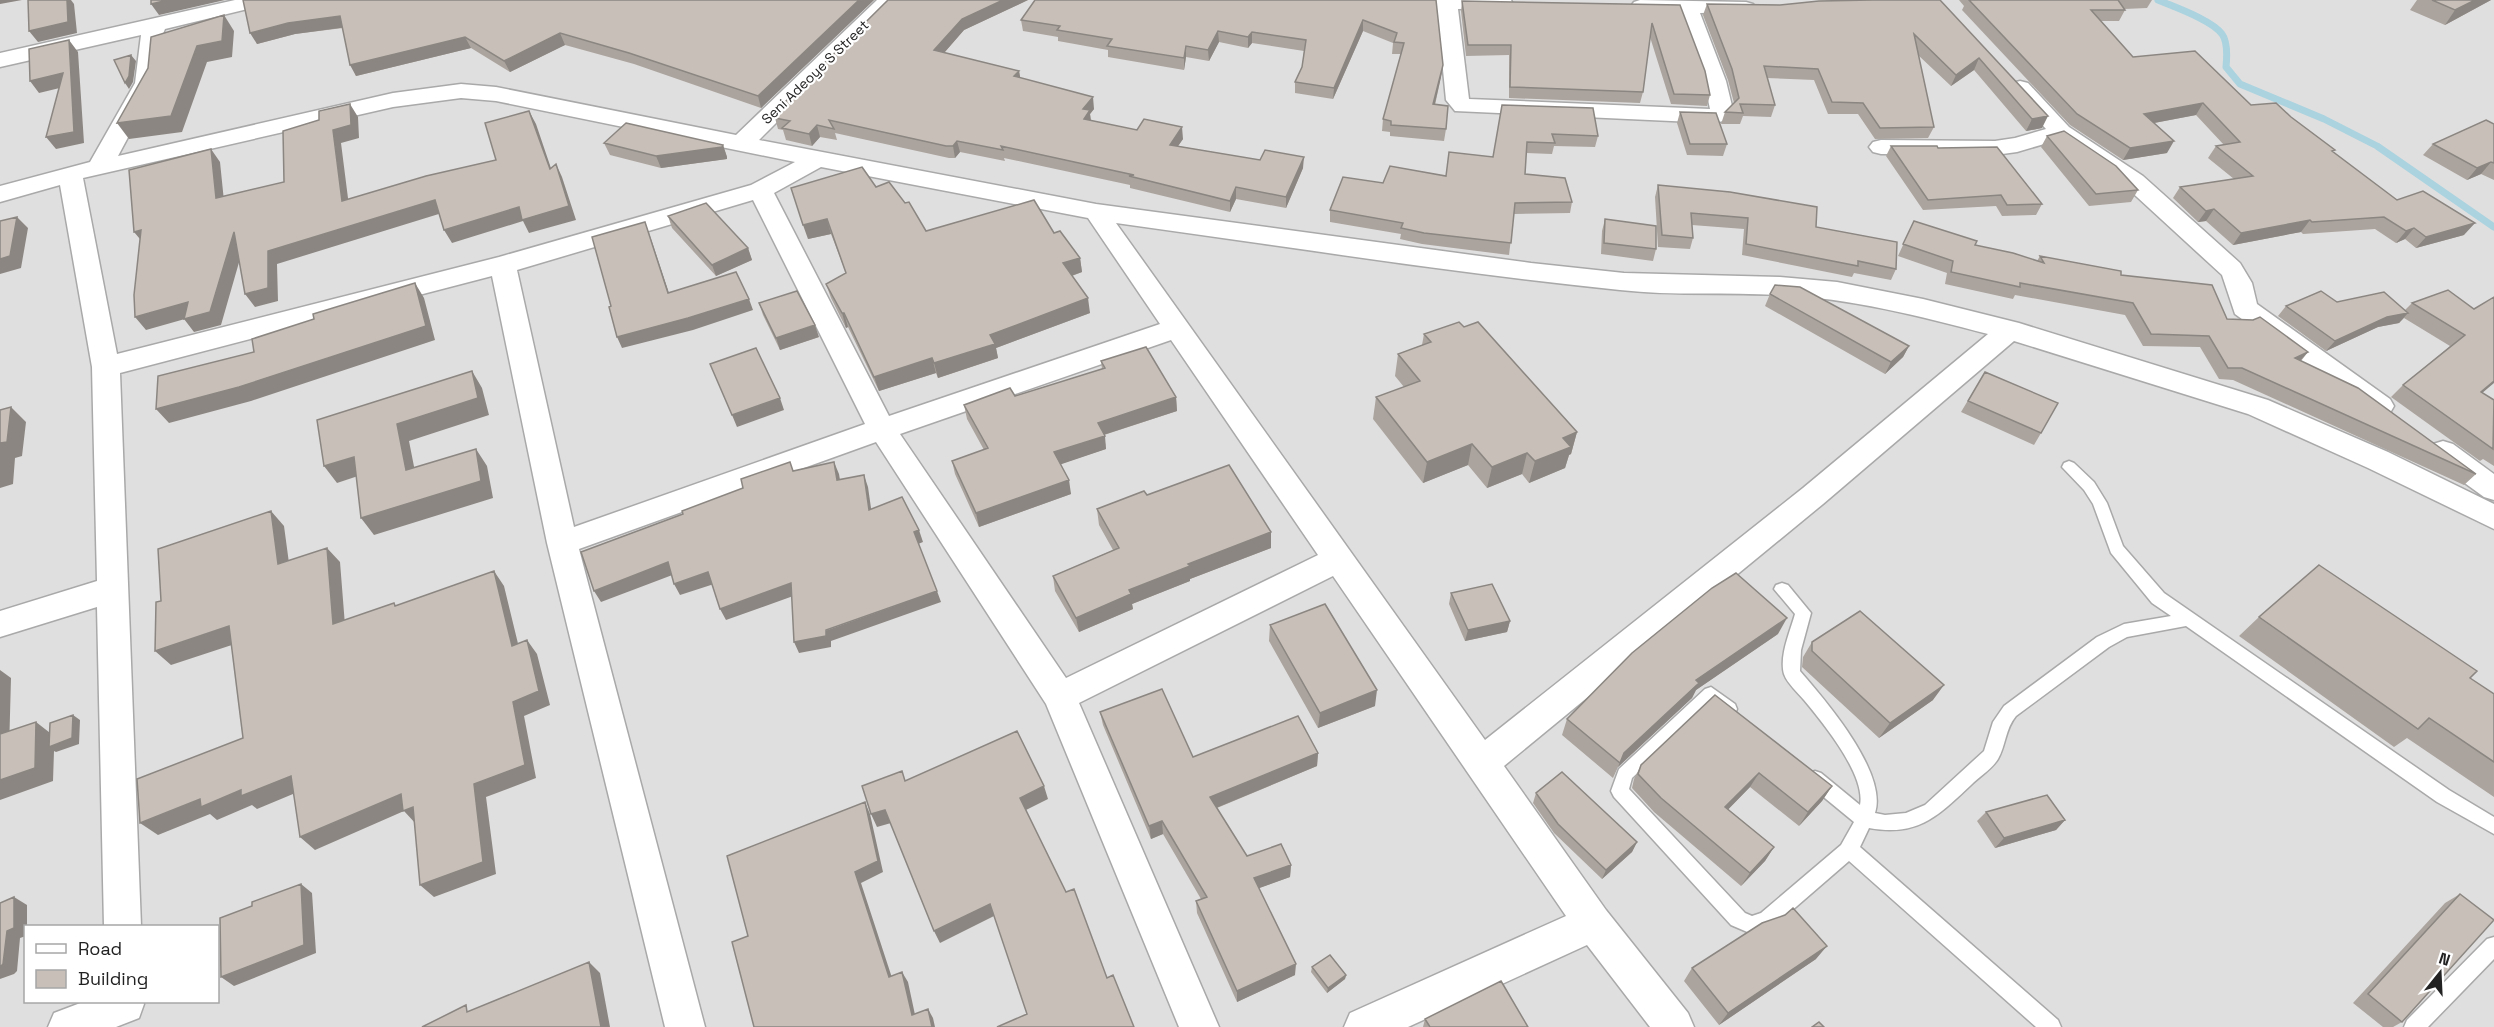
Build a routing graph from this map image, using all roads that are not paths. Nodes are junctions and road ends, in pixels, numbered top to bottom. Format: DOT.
graph roads {
  1 [pos="261,0"];
  2 [pos="889,0"];
  3 [pos="1317,0"];
  4 [pos="1447,2"];
  5 [pos="1490,2"];
  6 [pos="1525,5"];
  7 [pos="1618,6"];
  8 [pos="1688,6"];
  9 [pos="1765,8"];
  10 [pos="144,28"];
  11 [pos="0,60"];
  12 [pos="2007,74"];
  13 [pos="2061,132"];
  14 [pos="741,144"];
  15 [pos="1881,147"];
  16 [pos="818,159"];
  17 [pos="85,171"];
  18 [pos="760,190"];
  19 [pos="0,194"];
  20 [pos="1096,212"];
  21 [pos="503,265"];
  22 [pos="1177,328"];
  23 [pos="2010,330"];
  24 [pos="106,367"];
  25 [pos="2398,420"];
  26 [pos="882,429"];
  27 [pos="2427,440"];
  28 [pos="2070,467"];
  29 [pos="2494,489"];
  30 [pos="2494,517"];
  31 [pos="562,543"];
  32 [pos="1338,559"];
  33 [pos="113,589"];
  34 [pos="1782,589"];
  35 [pos="2188,619"];
  36 [pos="0,624"];
  37 [pos="1060,697"];
  38 [pos="1742,719"];
  39 [pos="1481,764"];
  40 [pos="1803,769"];
  41 [pos="1863,819"];
  42 [pos="2494,826"];
  43 [pos="1849,849"];
  44 [pos="1593,923"];
  45 [pos="122,925"];
  46 [pos="2494,946"];
  47 [pos="126,1011"];
  48 [pos="68,1027"];
  49 [pos="686,1027"];
  50 [pos="1199,1027"];
  51 [pos="1364,1027"];
  52 [pos="1674,1027"];
  53 [pos="2051,1027"];
  54 [pos="2414,1027"];
  1 -- 10 [label="street"];
  2 -- 14 [label="street, Seni Adeoye S Street"];
  3 -- 4 [label="street"];
  4 -- 5 [label="street"];
  4 -- 8 [label="street"];
  5 -- 6 [label="street"];
  7 -- 8 [label="street"];
  8 -- 9 [label="street"];
  10 -- 11 [label="street"];
  10 -- 17 [label="street"];
  12 -- 13 [label="street"];
  13 -- 15 [label="street"];
  13 -- 25 [label="street"];
  14 -- 16 [label="street"];
  14 -- 17 [label="street"];
  16 -- 18 [label="street"];
  16 -- 20 [label="street"];
  17 -- 19 [label="street"];
  17 -- 24 [label="street"];
  18 -- 21 [label="street"];
  18 -- 26 [label="street"];
  20 -- 22 [label="street"];
  20 -- 23 [label="street"];
  21 -- 24 [label="street"];
  21 -- 31 [label="street"];
  22 -- 26 [label="street"];
  22 -- 32 [label="street"];
  23 -- 30 [label="street"];
  23 -- 39 [label="street"];
  24 -- 33 [label="street"];
  26 -- 31 [label="street"];
  26 -- 37 [label="street"];
  27 -- 29 [label="street"];
  28 -- 35 [label="lane"];
  31 -- 49 [label="street"];
  32 -- 37 [label="street"];
  32 -- 39 [label="street"];
  33 -- 36 [label="street"];
  33 -- 45 [label="street"];
  34 -- 41 [label="lane"];
  35 -- 41 [label="lane"];
  35 -- 42 [label="lane"];
  37 -- 50 [label="street"];
  38 -- 43 [label="lane"];
  39 -- 44 [label="street"];
  40 -- 41 [label="lane"];
  41 -- 43 [label="lane"];
  43 -- 53 [label="lane"];
  44 -- 51 [label="street"];
  44 -- 52 [label="street"];
  46 -- 54 [label="lane"];
  47 -- 48 [label="street"];
}
